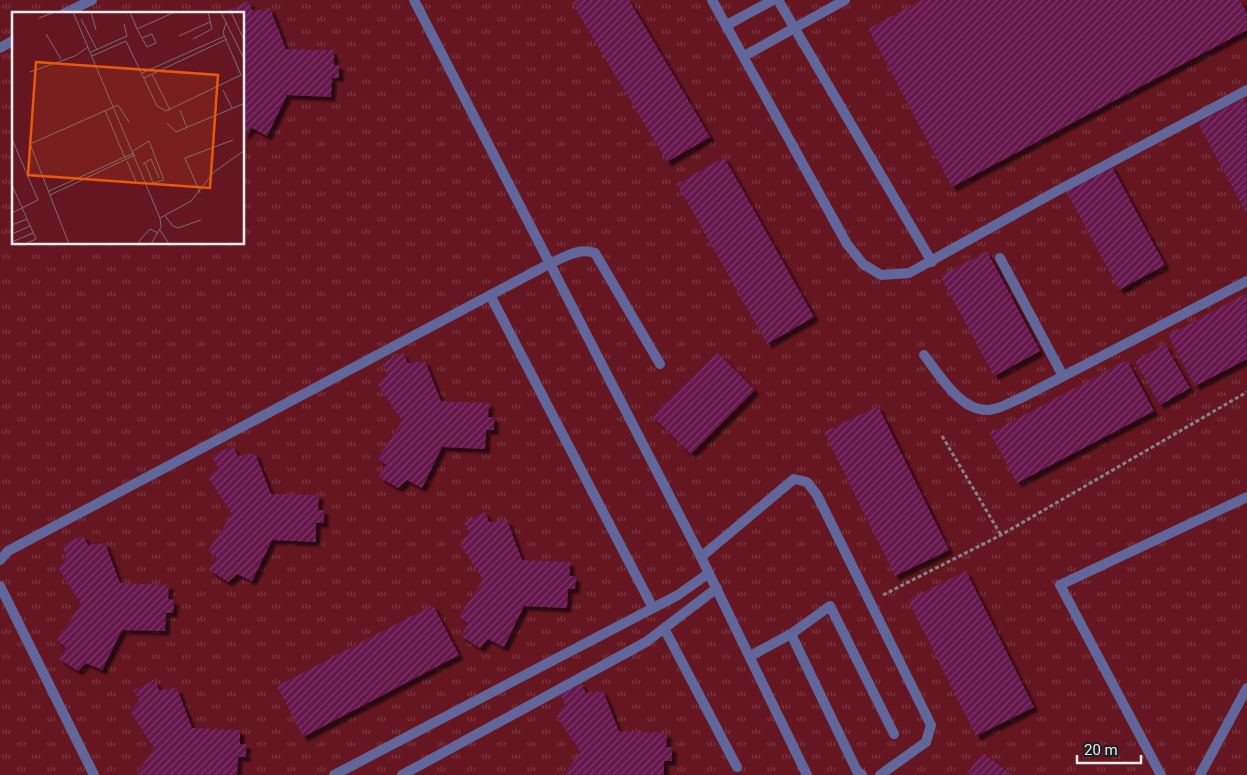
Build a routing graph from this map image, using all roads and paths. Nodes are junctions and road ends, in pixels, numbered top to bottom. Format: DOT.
graph roads {
  1 [pos="92,0"];
  2 [pos="414,0"];
  3 [pos="712,0"];
  4 [pos="774,0"];
  5 [pos="778,0"];
  6 [pos="845,0"];
  7 [pos="67,12"];
  8 [pos="727,25"];
  9 [pos="795,28"];
  10 [pos="12,41"];
  11 [pos="0,48"];
  12 [pos="744,56"];
  13 [pos="1247,90"];
  14 [pos="1000,258"];
  15 [pos="932,262"];
  16 [pos="549,264"];
  17 [pos="1247,280"];
  18 [pos="490,295"];
  19 [pos="924,355"];
  20 [pos="660,364"];
  21 [pos="1063,376"];
  22 [pos="1247,392"];
  23 [pos="942,436"];
  24 [pos="1247,497"];
  25 [pos="1001,535"];
  26 [pos="701,557"];
  27 [pos="0,560"];
  28 [pos="709,573"];
  29 [pos="0,586"];
  30 [pos="717,588"];
  31 [pos="871,601"];
  32 [pos="653,608"];
  33 [pos="665,630"];
  34 [pos="791,634"];
  35 [pos="750,656"];
  36 [pos="1247,688"];
  37 [pos="894,734"];
  38 [pos="737,767"];
  39 [pos="94,775"];
  40 [pos="334,775"];
  41 [pos="402,775"];
  42 [pos="807,775"];
  43 [pos="862,775"];
  44 [pos="880,775"];
  45 [pos="1161,775"];
  46 [pos="1200,775"];
  1 -- 7 [label="street"];
  2 -- 16 [label="street"];
  3 -- 8 [label="street"];
  4 -- 8 [label="street"];
  5 -- 9 [label="street"];
  6 -- 9 [label="street"];
  8 -- 12 [label="street"];
  9 -- 12 [label="street"];
  9 -- 15 [label="street"];
  10 -- 11 [label="street"];
  12 -- 15 [label="street"];
  13 -- 15 [label="street"];
  14 -- 21 [label="street"];
  16 -- 18 [label="street"];
  16 -- 20 [label="street"];
  16 -- 26 [label="street"];
  17 -- 21 [label="street"];
  18 -- 27 [label="street"];
  18 -- 32 [label="street"];
  19 -- 21 [label="street"];
  22 -- 25 [label="path"];
  23 -- 25 [label="path"];
  24 -- 45 [label="street"];
  25 -- 31 [label="path"];
  26 -- 28 [label="street"];
  26 -- 31 [label="street"];
  28 -- 30 [label="street"];
  28 -- 32 [label="street"];
  29 -- 39 [label="street"];
  30 -- 33 [label="street"];
  30 -- 35 [label="street"];
  31 -- 44 [label="street"];
  32 -- 40 [label="street"];
  33 -- 38 [label="street"];
  33 -- 41 [label="street"];
  34 -- 35 [label="street"];
  34 -- 37 [label="street"];
  34 -- 43 [label="street"];
  35 -- 42 [label="street"];
  36 -- 46 [label="street"];
}
